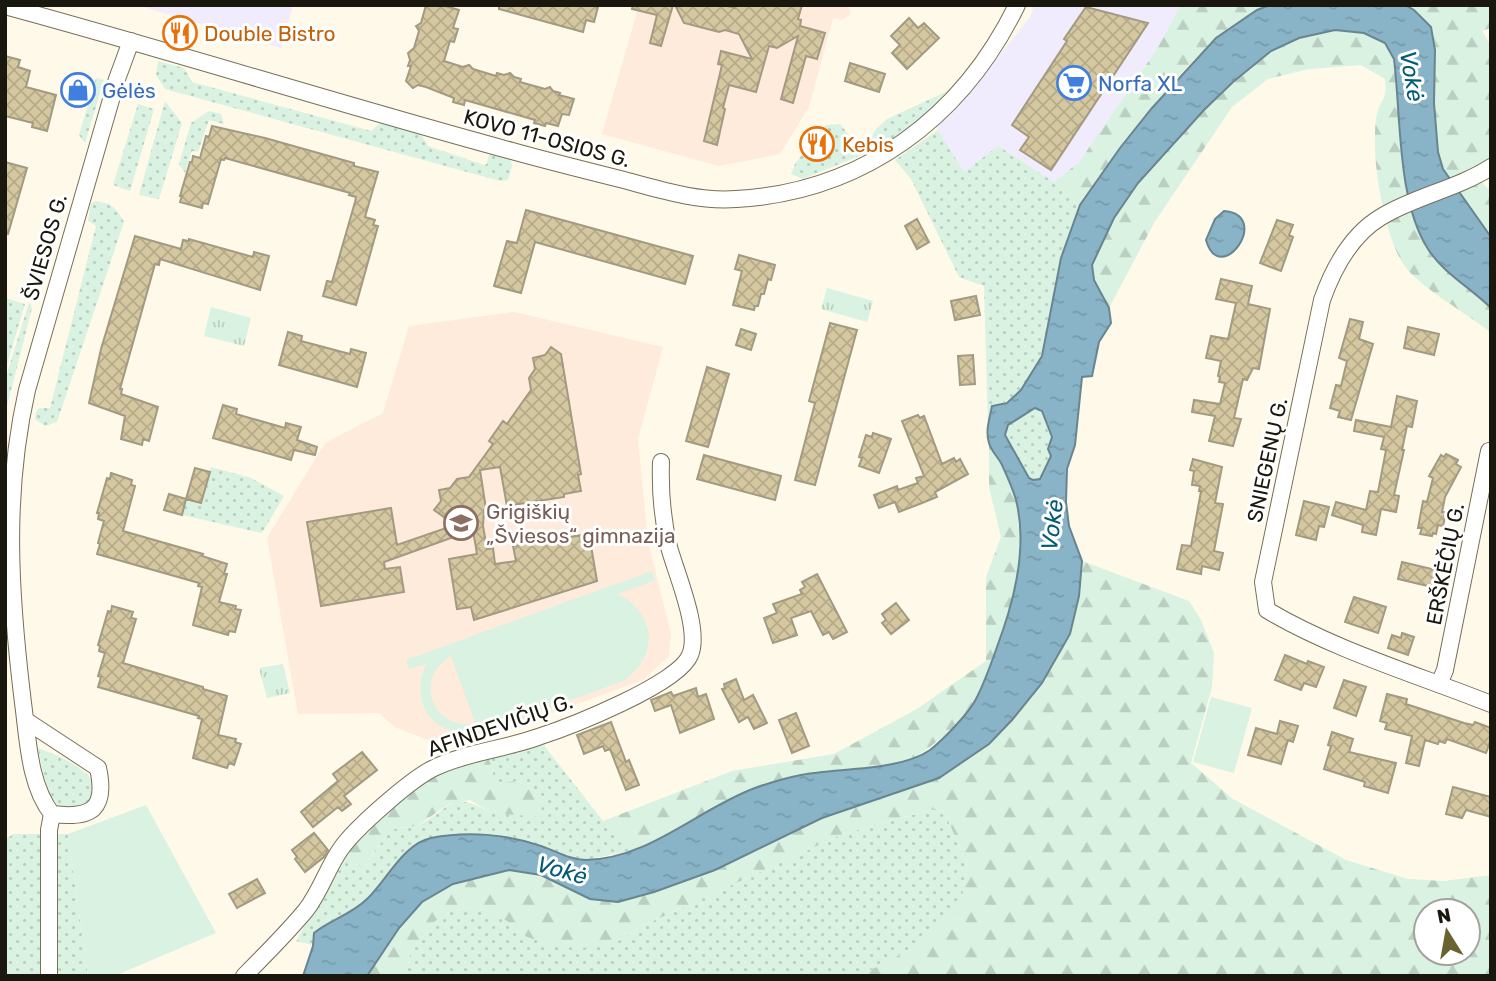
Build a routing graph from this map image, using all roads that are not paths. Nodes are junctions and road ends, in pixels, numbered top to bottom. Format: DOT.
graph roads {
  1 [pos="1017,5"];
  2 [pos="5,6"];
  3 [pos="131,41"];
  4 [pos="1491,167"];
  5 [pos="1489,451"];
  6 [pos="661,463"];
  7 [pos="1439,684"];
  8 [pos="1491,704"];
  9 [pos="25,720"];
  10 [pos="52,814"];
  11 [pos="49,976"];
  12 [pos="244,976"];
  1 -- 3 [label="street, KOVO 11-OSIOS G."];
  2 -- 3 [label="street, KOVO 11-OSIOS G."];
  3 -- 9 [label="street, ŠVIESOS G."];
  4 -- 7 [label="street, SNIEGENŲ G."];
  5 -- 7 [label="street, ERŠKĖČIŲ G."];
  6 -- 12 [label="street, AFINDEVIČIŲ G."];
  7 -- 8 [label="street, SNIEGENŲ G."];
  9 -- 10 [label="street, ŠVIESOS G."];
  9 -- 10 [label="street"];
  10 -- 11 [label="street"];
}
